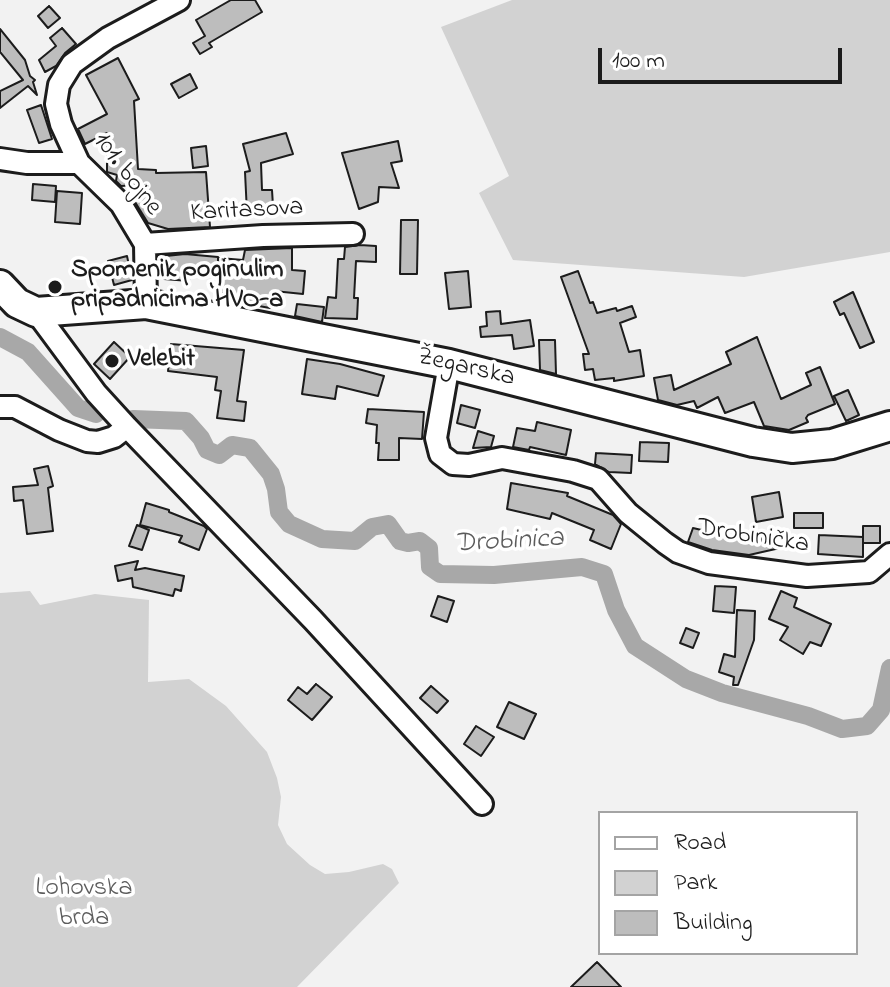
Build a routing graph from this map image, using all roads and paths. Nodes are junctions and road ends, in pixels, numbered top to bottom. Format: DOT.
graph roads {
  1 [pos="179,0"];
  2 [pos="0,159"];
  3 [pos="79,163"];
  4 [pos="353,234"];
  5 [pos="145,244"];
  6 [pos="0,285"];
  7 [pos="146,304"];
  8 [pos="36,312"];
  9 [pos="449,364"];
  10 [pos="0,407"];
  11 [pos="890,426"];
  12 [pos="127,427"];
  13 [pos="890,554"];
  14 [pos="482,804"];
  1 -- 3 [label="street, 101. bojne"];
  2 -- 3 [label="street"];
  3 -- 5 [label="street, 101. bojne"];
  4 -- 5 [label="street, Karitasova"];
  5 -- 7 [label="street, 101. bojne"];
  6 -- 8 [label="street"];
  7 -- 8 [label="street, Žegarska"];
  7 -- 9 [label="street, Žegarska"];
  8 -- 12 [label="street"];
  9 -- 11 [label="street, Žegarska"];
  9 -- 13 [label="street, Drobinička"];
  10 -- 12 [label="street"];
  12 -- 14 [label="street"];
}
